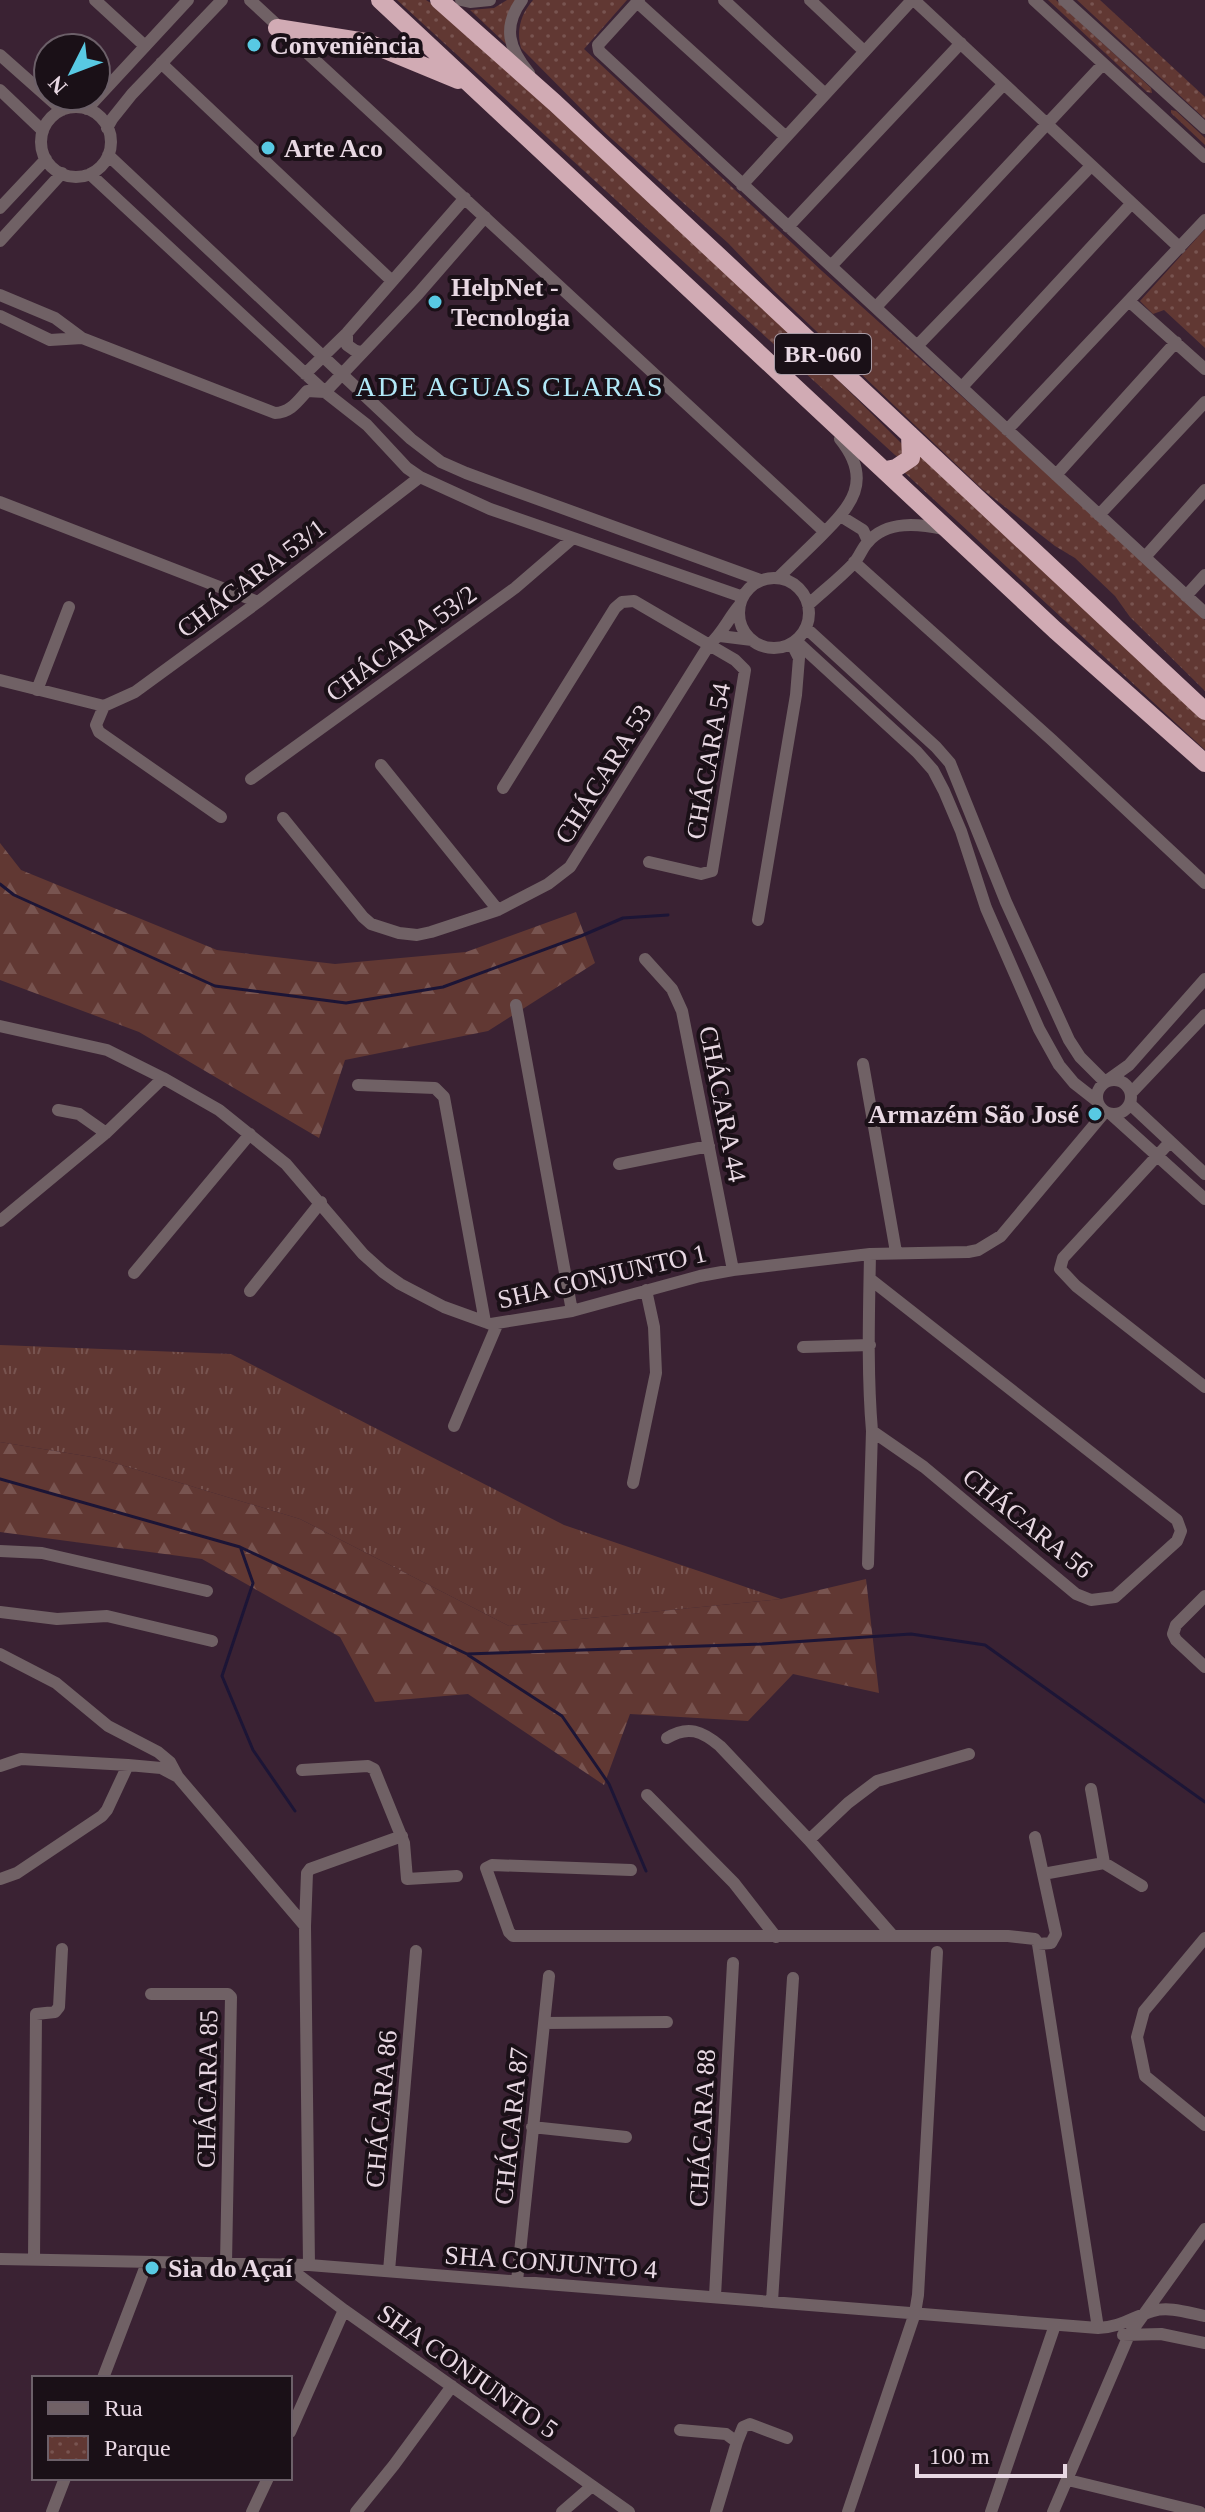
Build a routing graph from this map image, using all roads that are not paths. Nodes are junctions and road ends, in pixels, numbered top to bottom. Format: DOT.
graph roads {
  1 [pos="95,0"];
  2 [pos="188,0"];
  3 [pos="250,0"];
  4 [pos="380,0"];
  5 [pos="439,0"];
  6 [pos="461,0"];
  7 [pos="490,0"];
  8 [pos="522,0"];
  9 [pos="724,0"];
  10 [pos="810,0"];
  11 [pos="913,0"];
  12 [pos="1034,0"];
  13 [pos="1064,0"];
  14 [pos="638,1"];
  15 [pos="218,2"];
  16 [pos="277,28"];
  17 [pos="961,43"];
  18 [pos="145,46"];
  19 [pos="864,51"];
  20 [pos="0,55"];
  21 [pos="161,63"];
  22 [pos="1103,64"];
  23 [pos="112,82"];
  24 [pos="32,83"];
  25 [pos="1003,85"];
  26 [pos="472,87"];
  27 [pos="1157,87"];
  28 [pos="0,90"];
  29 [pos="825,94"];
  30 [pos="1142,98"];
  31 [pos="1175,102"];
  32 [pos="555,103"];
  33 [pos="58,112"];
  34 [pos="94,112"];
  35 [pos="1160,116"];
  36 [pos="1045,125"];
  37 [pos="107,128"];
  38 [pos="1205,128"];
  39 [pos="43,131"];
  40 [pos="786,137"];
  41 [pos="108,155"];
  42 [pos="1205,157"];
  43 [pos="46,159"];
  44 [pos="1091,166"];
  45 [pos="62,173"];
  46 [pos="90,174"];
  47 [pos="742,185"];
  48 [pos="465,198"];
  49 [pos="1131,204"];
  50 [pos="0,208"];
  51 [pos="450,214"];
  52 [pos="485,217"];
  53 [pos="1205,220"];
  54 [pos="788,227"];
  55 [pos="468,234"];
  56 [pos="0,241"];
  57 [pos="1180,248"];
  58 [pos="831,266"];
  59 [pos="392,281"];
  60 [pos="254,291"];
  61 [pos="0,295"];
  62 [pos="1130,302"];
  63 [pos="231,304"];
  64 [pos="876,307"];
  65 [pos="0,316"];
  66 [pos="347,333"];
  67 [pos="82,338"];
  68 [pos="1176,342"];
  69 [pos="917,346"];
  70 [pos="364,351"];
  71 [pos="322,354"];
  72 [pos="1205,369"];
  73 [pos="305,374"];
  74 [pos="341,374"];
  75 [pos="962,387"];
  76 [pos="307,391"];
  77 [pos="325,392"];
  78 [pos="806,396"];
  79 [pos="1205,402"];
  80 [pos="1007,430"];
  81 [pos="910,435"];
  82 [pos="411,439"];
  83 [pos="396,455"];
  84 [pos="886,470"];
  85 [pos="1056,475"];
  86 [pos="420,477"];
  87 [pos="1205,490"];
  88 [pos="0,502"];
  89 [pos="1099,515"];
  90 [pos="842,517"];
  91 [pos="950,531"];
  92 [pos="825,532"];
  93 [pos="573,538"];
  94 [pos="868,541"];
  95 [pos="1145,557"];
  96 [pos="854,562"];
  97 [pos="1205,575"];
  98 [pos="778,578"];
  99 [pos="760,580"];
  100 [pos="1186,596"];
  101 [pos="741,601"];
  102 [pos="258,602"];
  103 [pos="808,605"];
  104 [pos="69,607"];
  105 [pos="1205,613"];
  106 [pos="806,628"];
  107 [pos="720,636"];
  108 [pos="752,640"];
  109 [pos="794,642"];
  110 [pos="709,645"];
  111 [pos="0,680"];
  112 [pos="37,690"];
  113 [pos="104,706"];
  114 [pos="1205,711"];
  115 [pos="950,763"];
  116 [pos="1205,763"];
  117 [pos="381,765"];
  118 [pos="933,770"];
  119 [pos="251,779"];
  120 [pos="503,788"];
  121 [pos="221,817"];
  122 [pos="283,818"];
  123 [pos="649,862"];
  124 [pos="1205,883"];
  125 [pos="498,910"];
  126 [pos="758,920"];
  127 [pos="645,959"];
  128 [pos="1205,979"];
  129 [pos="516,1005"];
  130 [pos="1202,1023"];
  131 [pos="0,1026"];
  132 [pos="863,1064"];
  133 [pos="1129,1065"];
  134 [pos="163,1078"];
  135 [pos="1106,1081"];
  136 [pos="1142,1081"];
  137 [pos="358,1085"];
  138 [pos="1130,1099"];
  139 [pos="1105,1109"];
  140 [pos="58,1110"];
  141 [pos="106,1133"];
  142 [pos="250,1134"];
  143 [pos="1169,1143"];
  144 [pos="709,1146"];
  145 [pos="1157,1157"];
  146 [pos="619,1164"];
  147 [pos="1204,1173"];
  148 [pos="1190,1186"];
  149 [pos="1205,1199"];
  150 [pos="321,1202"];
  151 [pos="0,1221"];
  152 [pos="896,1252"];
  153 [pos="870,1254"];
  154 [pos="733,1270"];
  155 [pos="134,1273"];
  156 [pos="870,1279"];
  157 [pos="646,1290"];
  158 [pos="250,1291"];
  159 [pos="572,1311"];
  160 [pos="491,1323"];
  161 [pos="870,1345"];
  162 [pos="803,1347"];
  163 [pos="1205,1387"];
  164 [pos="454,1426"];
  165 [pos="872,1431"];
  166 [pos="633,1483"];
  167 [pos="0,1551"];
  168 [pos="868,1564"];
  169 [pos="207,1591"];
  170 [pos="1205,1596"];
  171 [pos="0,1612"];
  172 [pos="212,1641"];
  173 [pos="0,1654"];
  174 [pos="1205,1667"];
  175 [pos="667,1738"];
  176 [pos="969,1754"];
  177 [pos="128,1765"];
  178 [pos="0,1766"];
  179 [pos="302,1770"];
  180 [pos="178,1777"];
  181 [pos="1091,1789"];
  182 [pos="647,1795"];
  183 [pos="402,1836"];
  184 [pos="1035,1837"];
  185 [pos="809,1840"];
  186 [pos="1104,1863"];
  187 [pos="631,1870"];
  188 [pos="1043,1874"];
  189 [pos="457,1876"];
  190 [pos="0,1879"];
  191 [pos="1142,1886"];
  192 [pos="305,1926"];
  193 [pos="893,1936"];
  194 [pos="776,1937"];
  195 [pos="1205,1938"];
  196 [pos="1038,1944"];
  197 [pos="62,1949"];
  198 [pos="416,1951"];
  199 [pos="937,1952"];
  200 [pos="733,1963"];
  201 [pos="549,1976"];
  202 [pos="793,1978"];
  203 [pos="151,1994"];
  204 [pos="667,2022"];
  205 [pos="544,2023"];
  206 [pos="1205,2125"];
  207 [pos="532,2127"];
  208 [pos="626,2137"];
  209 [pos="1205,2229"];
  210 [pos="0,2259"];
  211 [pos="34,2260"];
  212 [pos="147,2263"];
  213 [pos="226,2263"];
  214 [pos="284,2263"];
  215 [pos="309,2265"];
  216 [pos="328,2266"];
  217 [pos="389,2271"];
  218 [pos="517,2281"];
  219 [pos="1165,2284"];
  220 [pos="315,2289"];
  221 [pos="715,2296"];
  222 [pos="772,2301"];
  223 [pos="344,2310"];
  224 [pos="1175,2310"];
  225 [pos="915,2313"];
  226 [pos="1142,2315"];
  227 [pos="1205,2316"];
  228 [pos="1055,2325"];
  229 [pos="1098,2328"];
  230 [pos="1153,2333"];
  231 [pos="1129,2335"];
  232 [pos="1205,2343"];
  233 [pos="104,2376"];
  234 [pos="452,2386"];
  235 [pos="292,2427"];
  236 [pos="680,2430"];
  237 [pos="787,2438"];
  238 [pos="737,2442"];
  239 [pos="64,2480"];
  240 [pos="267,2480"];
  241 [pos="1068,2480"];
  242 [pos="592,2486"];
  243 [pos="52,2512"];
  244 [pos="252,2512"];
  245 [pos="356,2512"];
  246 [pos="562,2512"];
  247 [pos="629,2512"];
  248 [pos="716,2512"];
  249 [pos="848,2512"];
  250 [pos="991,2512"];
  251 [pos="1053,2512"];
  252 [pos="1198,2512"];
  1 -- 18 [label="street"];
  2 -- 18 [label="street"];
  3 -- 16 [label="street"];
  4 -- 26 [label="highway, BR-060"];
  5 -- 32 [label="highway, BR-060"];
  6 -- 7 [label="street"];
  8 -- 32 [label="street"];
  9 -- 29 [label="street"];
  10 -- 19 [label="street"];
  11 -- 17 [label="street"];
  11 -- 19 [label="street"];
  12 -- 22 [label="street"];
  13 -- 27 [label="street"];
  14 -- 40 [label="street"];
  14 -- 47 [label="street"];
  15 -- 21 [label="street"];
  16 -- 26 [label="highway"];
  16 -- 48 [label="street"];
  17 -- 25 [label="street"];
  17 -- 54 [label="street"];
  18 -- 23 [label="street"];
  19 -- 29 [label="street"];
  20 -- 24 [label="street"];
  21 -- 37 [label="street"];
  21 -- 59 [label="street"];
  22 -- 30 [label="street"];
  22 -- 36 [label="street"];
  25 -- 36 [label="street"];
  25 -- 58 [label="street"];
  26 -- 78 [label="highway, BR-060"];
  27 -- 30 [label="street"];
  27 -- 31 [label="street"];
  28 -- 39 [label="street"];
  29 -- 40 [label="street"];
  30 -- 35 [label="street"];
  31 -- 35 [label="street"];
  31 -- 38 [label="street"];
  32 -- 81 [label="highway, BR-060"];
  33 -- 39 [label="street"];
  34 -- 37 [label="street"];
  35 -- 42 [label="street"];
  36 -- 44 [label="street"];
  36 -- 64 [label="street"];
  37 -- 41 [label="street"];
  39 -- 43 [label="street"];
  40 -- 47 [label="street"];
  41 -- 46 [label="street"];
  41 -- 60 [label="street"];
  43 -- 45 [label="street"];
  43 -- 50 [label="street"];
  44 -- 49 [label="street"];
  44 -- 69 [label="street"];
  45 -- 46 [label="street"];
  45 -- 56 [label="street"];
  46 -- 63 [label="street"];
  47 -- 54 [label="street"];
  48 -- 51 [label="street"];
  48 -- 52 [label="street"];
  49 -- 57 [label="street"];
  49 -- 75 [label="street"];
  51 -- 55 [label="street"];
  51 -- 59 [label="street"];
  52 -- 55 [label="street"];
  52 -- 92 [label="street"];
  53 -- 57 [label="street"];
  54 -- 58 [label="street"];
  55 -- 70 [label="street"];
  57 -- 62 [label="street"];
  58 -- 64 [label="street"];
  59 -- 66 [label="street"];
  60 -- 63 [label="street"];
  60 -- 71 [label="street"];
  61 -- 67 [label="street"];
  62 -- 68 [label="street"];
  62 -- 80 [label="street"];
  63 -- 73 [label="street"];
  64 -- 69 [label="street"];
  65 -- 67 [label="street"];
  66 -- 70 [label="street"];
  66 -- 71 [label="street"];
  67 -- 76 [label="street"];
  68 -- 72 [label="street"];
  68 -- 85 [label="street"];
  69 -- 75 [label="street"];
  70 -- 74 [label="street"];
  71 -- 73 [label="street"];
  71 -- 74 [label="street"];
  73 -- 76 [label="street"];
  73 -- 77 [label="street"];
  74 -- 77 [label="street"];
  74 -- 82 [label="street"];
  75 -- 80 [label="street"];
  76 -- 77 [label="street"];
  77 -- 83 [label="street"];
  78 -- 84 [label="highway, BR-060"];
  78 -- 90 [label="street"];
  79 -- 89 [label="street"];
  80 -- 85 [label="street"];
  81 -- 84 [label="highway"];
  81 -- 114 [label="highway, BR-060"];
  82 -- 83 [label="street"];
  82 -- 99 [label="street"];
  83 -- 86 [label="street"];
  84 -- 91 [label="highway, BR-060"];
  85 -- 89 [label="street"];
  86 -- 93 [label="street"];
  86 -- 102 [label="street, CHÁCARA 53/1"];
  87 -- 95 [label="street"];
  88 -- 102 [label="street"];
  89 -- 95 [label="street"];
  90 -- 92 [label="street"];
  90 -- 94 [label="street"];
  91 -- 94 [label="street"];
  91 -- 116 [label="highway, BR-060"];
  92 -- 98 [label="street"];
  93 -- 101 [label="street"];
  93 -- 119 [label="street, CHÁCARA 53/2"];
  94 -- 96 [label="street"];
  95 -- 100 [label="street"];
  96 -- 103 [label="street"];
  96 -- 124 [label="street"];
  97 -- 100 [label="street"];
  98 -- 99 [label="street"];
  98 -- 103 [label="street"];
  99 -- 101 [label="street"];
  100 -- 105 [label="street"];
  101 -- 107 [label="street, CHÁCARA 53"];
  101 -- 108 [label="street"];
  102 -- 113 [label="street, CHÁCARA 53/1"];
  103 -- 106 [label="street"];
  104 -- 112 [label="street"];
  106 -- 109 [label="street"];
  106 -- 115 [label="street"];
  107 -- 108 [label="street"];
  107 -- 110 [label="street, CHÁCARA 53"];
  108 -- 109 [label="street"];
  109 -- 118 [label="street"];
  109 -- 126 [label="street"];
  110 -- 120 [label="street, CHÁCARA 54"];
  110 -- 123 [label="street, CHÁCARA 54"];
  110 -- 125 [label="street, CHÁCARA 53"];
  111 -- 112 [label="street"];
  112 -- 113 [label="street"];
  113 -- 121 [label="street"];
  115 -- 118 [label="street"];
  115 -- 135 [label="street"];
  117 -- 125 [label="street"];
  118 -- 139 [label="street"];
  122 -- 125 [label="street, CHÁCARA 53"];
  127 -- 144 [label="street, CHÁCARA 44"];
  128 -- 133 [label="street"];
  129 -- 159 [label="street"];
  130 -- 136 [label="street"];
  131 -- 134 [label="street, SHA CONJUNTO 1"];
  132 -- 152 [label="street"];
  133 -- 135 [label="street"];
  133 -- 136 [label="street"];
  134 -- 141 [label="street"];
  134 -- 142 [label="street, SHA CONJUNTO 1"];
  135 -- 138 [label="street"];
  135 -- 139 [label="street"];
  136 -- 138 [label="street"];
  137 -- 160 [label="street"];
  138 -- 139 [label="street"];
  138 -- 143 [label="street"];
  139 -- 145 [label="street"];
  139 -- 152 [label="street, SHA CONJUNTO 1"];
  140 -- 141 [label="street"];
  141 -- 151 [label="street"];
  142 -- 150 [label="street, SHA CONJUNTO 1"];
  142 -- 155 [label="street"];
  143 -- 145 [label="street"];
  143 -- 147 [label="street"];
  144 -- 146 [label="street"];
  144 -- 154 [label="street, CHÁCARA 44"];
  145 -- 148 [label="street"];
  145 -- 163 [label="street"];
  147 -- 148 [label="street"];
  148 -- 149 [label="street"];
  150 -- 158 [label="street"];
  150 -- 160 [label="street, SHA CONJUNTO 1"];
  152 -- 153 [label="street, SHA CONJUNTO 1"];
  153 -- 154 [label="street, SHA CONJUNTO 1"];
  153 -- 156 [label="street"];
  154 -- 157 [label="street, SHA CONJUNTO 1"];
  156 -- 161 [label="street"];
  156 -- 165 [label="street, CHÁCARA 56"];
  157 -- 159 [label="street, SHA CONJUNTO 1"];
  157 -- 166 [label="street"];
  159 -- 160 [label="street, SHA CONJUNTO 1"];
  160 -- 164 [label="street"];
  161 -- 162 [label="street"];
  161 -- 165 [label="street"];
  165 -- 168 [label="street"];
  167 -- 169 [label="street"];
  170 -- 174 [label="street"];
  171 -- 172 [label="street"];
  173 -- 180 [label="street"];
  175 -- 185 [label="street"];
  176 -- 185 [label="street"];
  177 -- 178 [label="street"];
  177 -- 180 [label="street"];
  177 -- 190 [label="street"];
  179 -- 183 [label="street"];
  180 -- 192 [label="street"];
  181 -- 186 [label="street"];
  182 -- 194 [label="street"];
  183 -- 189 [label="street"];
  183 -- 192 [label="street"];
  184 -- 188 [label="street"];
  185 -- 193 [label="street"];
  186 -- 188 [label="street"];
  186 -- 191 [label="street"];
  187 -- 194 [label="street"];
  188 -- 196 [label="street"];
  192 -- 215 [label="street"];
  193 -- 194 [label="street"];
  193 -- 196 [label="street"];
  195 -- 206 [label="street"];
  196 -- 229 [label="street"];
  197 -- 211 [label="street"];
  198 -- 217 [label="street, CHÁCARA 86"];
  199 -- 225 [label="street"];
  200 -- 221 [label="street, CHÁCARA 88"];
  201 -- 205 [label="street, CHÁCARA 87"];
  202 -- 222 [label="street"];
  203 -- 213 [label="street, CHÁCARA 85"];
  204 -- 205 [label="street, CHÁCARA 87"];
  205 -- 207 [label="street, CHÁCARA 87"];
  207 -- 208 [label="street"];
  207 -- 218 [label="street, CHÁCARA 87"];
  209 -- 219 [label="street"];
  210 -- 211 [label="street, SHA CONJUNTO 4"];
  211 -- 212 [label="street, SHA CONJUNTO 4"];
  212 -- 213 [label="street, SHA CONJUNTO 4"];
  212 -- 233 [label="street"];
  213 -- 214 [label="street, SHA CONJUNTO 4"];
  214 -- 215 [label="street, SHA CONJUNTO 4"];
  214 -- 220 [label="street, SHA CONJUNTO 5"];
  215 -- 216 [label="street, SHA CONJUNTO 4"];
  216 -- 217 [label="street, SHA CONJUNTO 4"];
  216 -- 220 [label="street"];
  217 -- 218 [label="street, SHA CONJUNTO 4"];
  218 -- 221 [label="street, SHA CONJUNTO 4"];
  219 -- 224 [label="street"];
  219 -- 226 [label="street"];
  220 -- 223 [label="street, SHA CONJUNTO 5"];
  221 -- 222 [label="street, SHA CONJUNTO 4"];
  222 -- 225 [label="street, SHA CONJUNTO 4"];
  223 -- 234 [label="street, SHA CONJUNTO 5"];
  223 -- 235 [label="street"];
  224 -- 226 [label="street, SHA CONJUNTO 4"];
  224 -- 227 [label="street, SHA CONJUNTO 4"];
  225 -- 228 [label="street, SHA CONJUNTO 4"];
  225 -- 249 [label="street"];
  226 -- 229 [label="street, SHA CONJUNTO 4"];
  226 -- 230 [label="street"];
  226 -- 231 [label="street"];
  228 -- 229 [label="street, SHA CONJUNTO 4"];
  228 -- 250 [label="street"];
  229 -- 231 [label="street, SHA CONJUNTO 4"];
  230 -- 231 [label="street, SHA CONJUNTO 4"];
  230 -- 232 [label="street, SHA CONJUNTO 4"];
  231 -- 241 [label="street"];
  234 -- 242 [label="street, SHA CONJUNTO 5"];
  234 -- 245 [label="street"];
  236 -- 238 [label="street"];
  237 -- 238 [label="street"];
  238 -- 248 [label="street"];
  239 -- 243 [label="street"];
  240 -- 244 [label="street"];
  241 -- 251 [label="street"];
  241 -- 252 [label="street"];
  242 -- 246 [label="street"];
  242 -- 247 [label="street, SHA CONJUNTO 5"];
}
